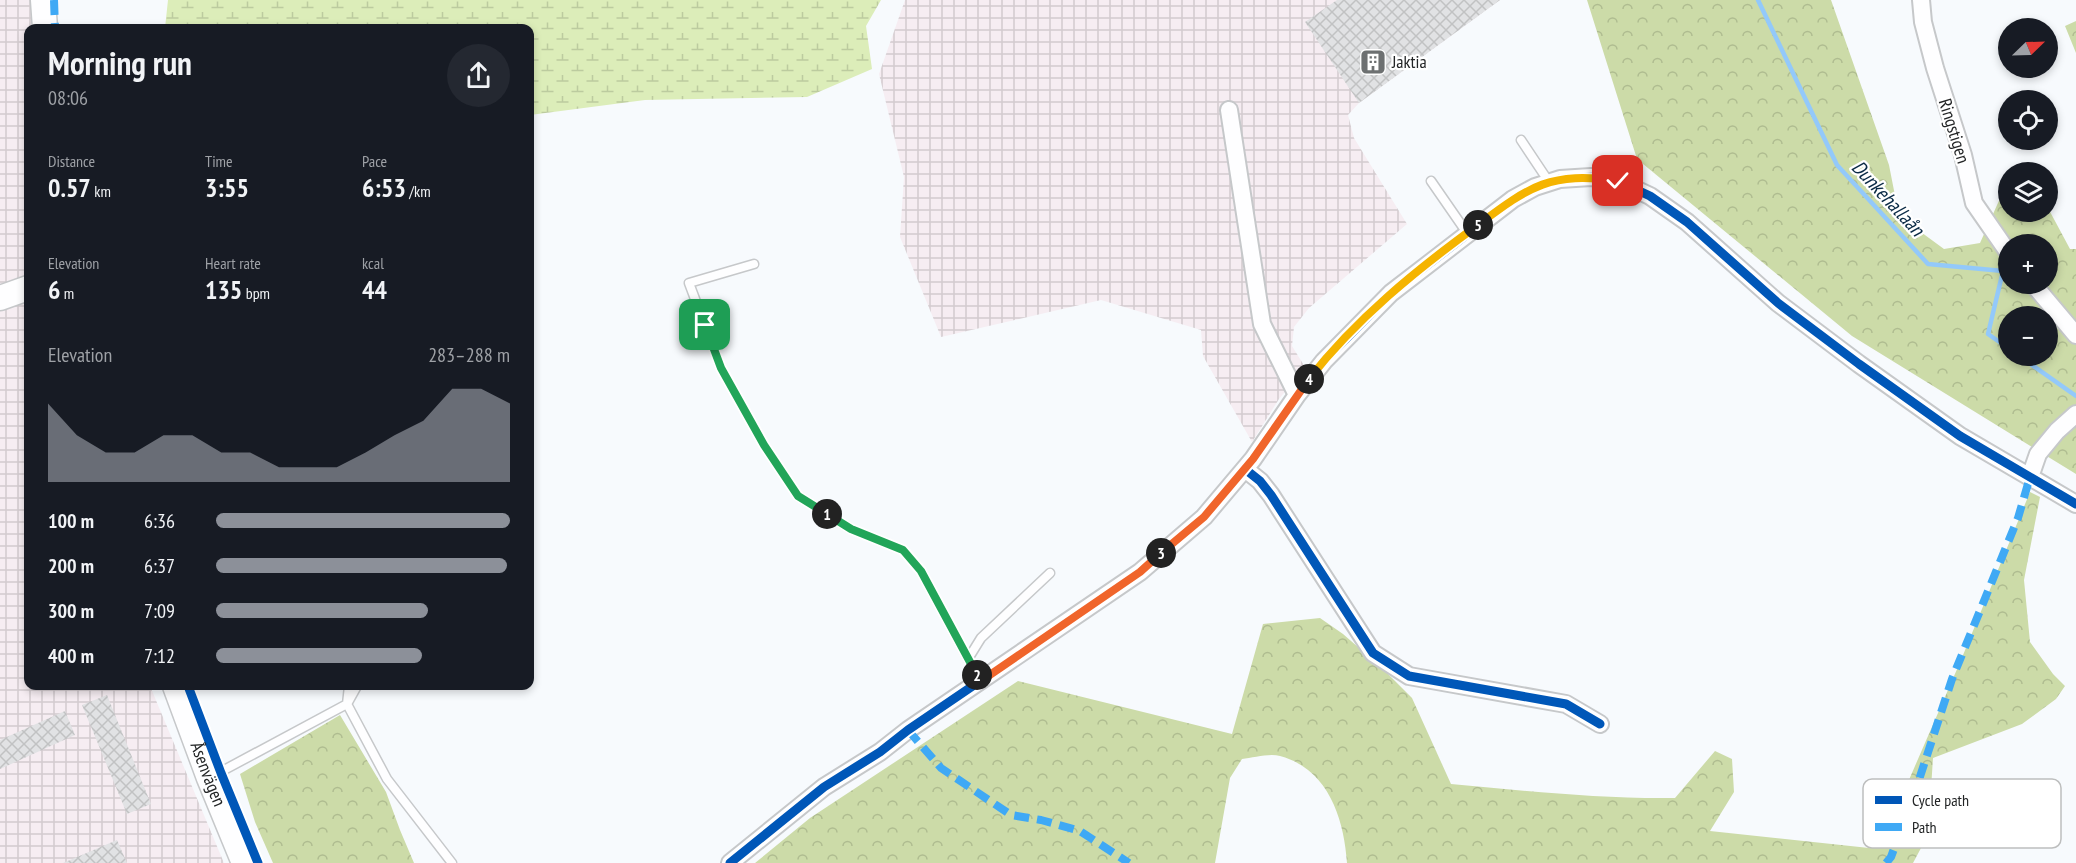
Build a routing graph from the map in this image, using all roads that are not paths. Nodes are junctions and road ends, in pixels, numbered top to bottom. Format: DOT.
graph roads {
  1 [pos="43,0"];
  2 [pos="1921,0"];
  3 [pos="45,24"];
  4 [pos="1229,110"];
  5 [pos="1521,140"];
  6 [pos="1431,181"];
  7 [pos="1549,182"];
  8 [pos="1467,233"];
  9 [pos="1998,238"];
  10 [pos="754,264"];
  11 [pos="24,289"];
  12 [pos="2041,294"];
  13 [pos="0,298"];
  14 [pos="2076,334"];
  15 [pos="1297,395"];
  16 [pos="2076,414"];
  17 [pos="1245,469"];
  18 [pos="2030,477"];
  19 [pos="2076,504"];
  20 [pos="1050,573"];
  21 [pos="968,659"];
  22 [pos="981,681"];
  23 [pos="176,690"];
  24 [pos="349,690"];
  25 [pos="355,690"];
  26 [pos="347,704"];
  27 [pos="1600,724"];
  28 [pos="209,778"];
  29 [pos="244,863"];
  30 [pos="452,863"];
  31 [pos="730,863"];
  1 -- 3 [label="street"];
  2 -- 9 [label="street, Ringstigen"];
  4 -- 15 [label="street"];
  5 -- 7 [label="lane"];
  6 -- 8 [label="lane"];
  7 -- 8 [label="street"];
  7 -- 18 [label="street"];
  8 -- 15 [label="street"];
  10 -- 21 [label="lane"];
  11 -- 13 [label="street"];
  12 -- 14 [label="street"];
  15 -- 17 [label="street"];
  16 -- 18 [label="street"];
  17 -- 22 [label="street"];
  17 -- 27 [label="street"];
  18 -- 19 [label="street"];
  20 -- 21 [label="lane"];
  21 -- 22 [label="lane"];
  22 -- 31 [label="street"];
  23 -- 28 [label="street, Åsenvägen"];
  24 -- 26 [label="lane"];
  25 -- 26 [label="lane"];
  26 -- 28 [label="lane"];
  26 -- 30 [label="lane"];
  28 -- 29 [label="street, Åsenvägen"];
}
